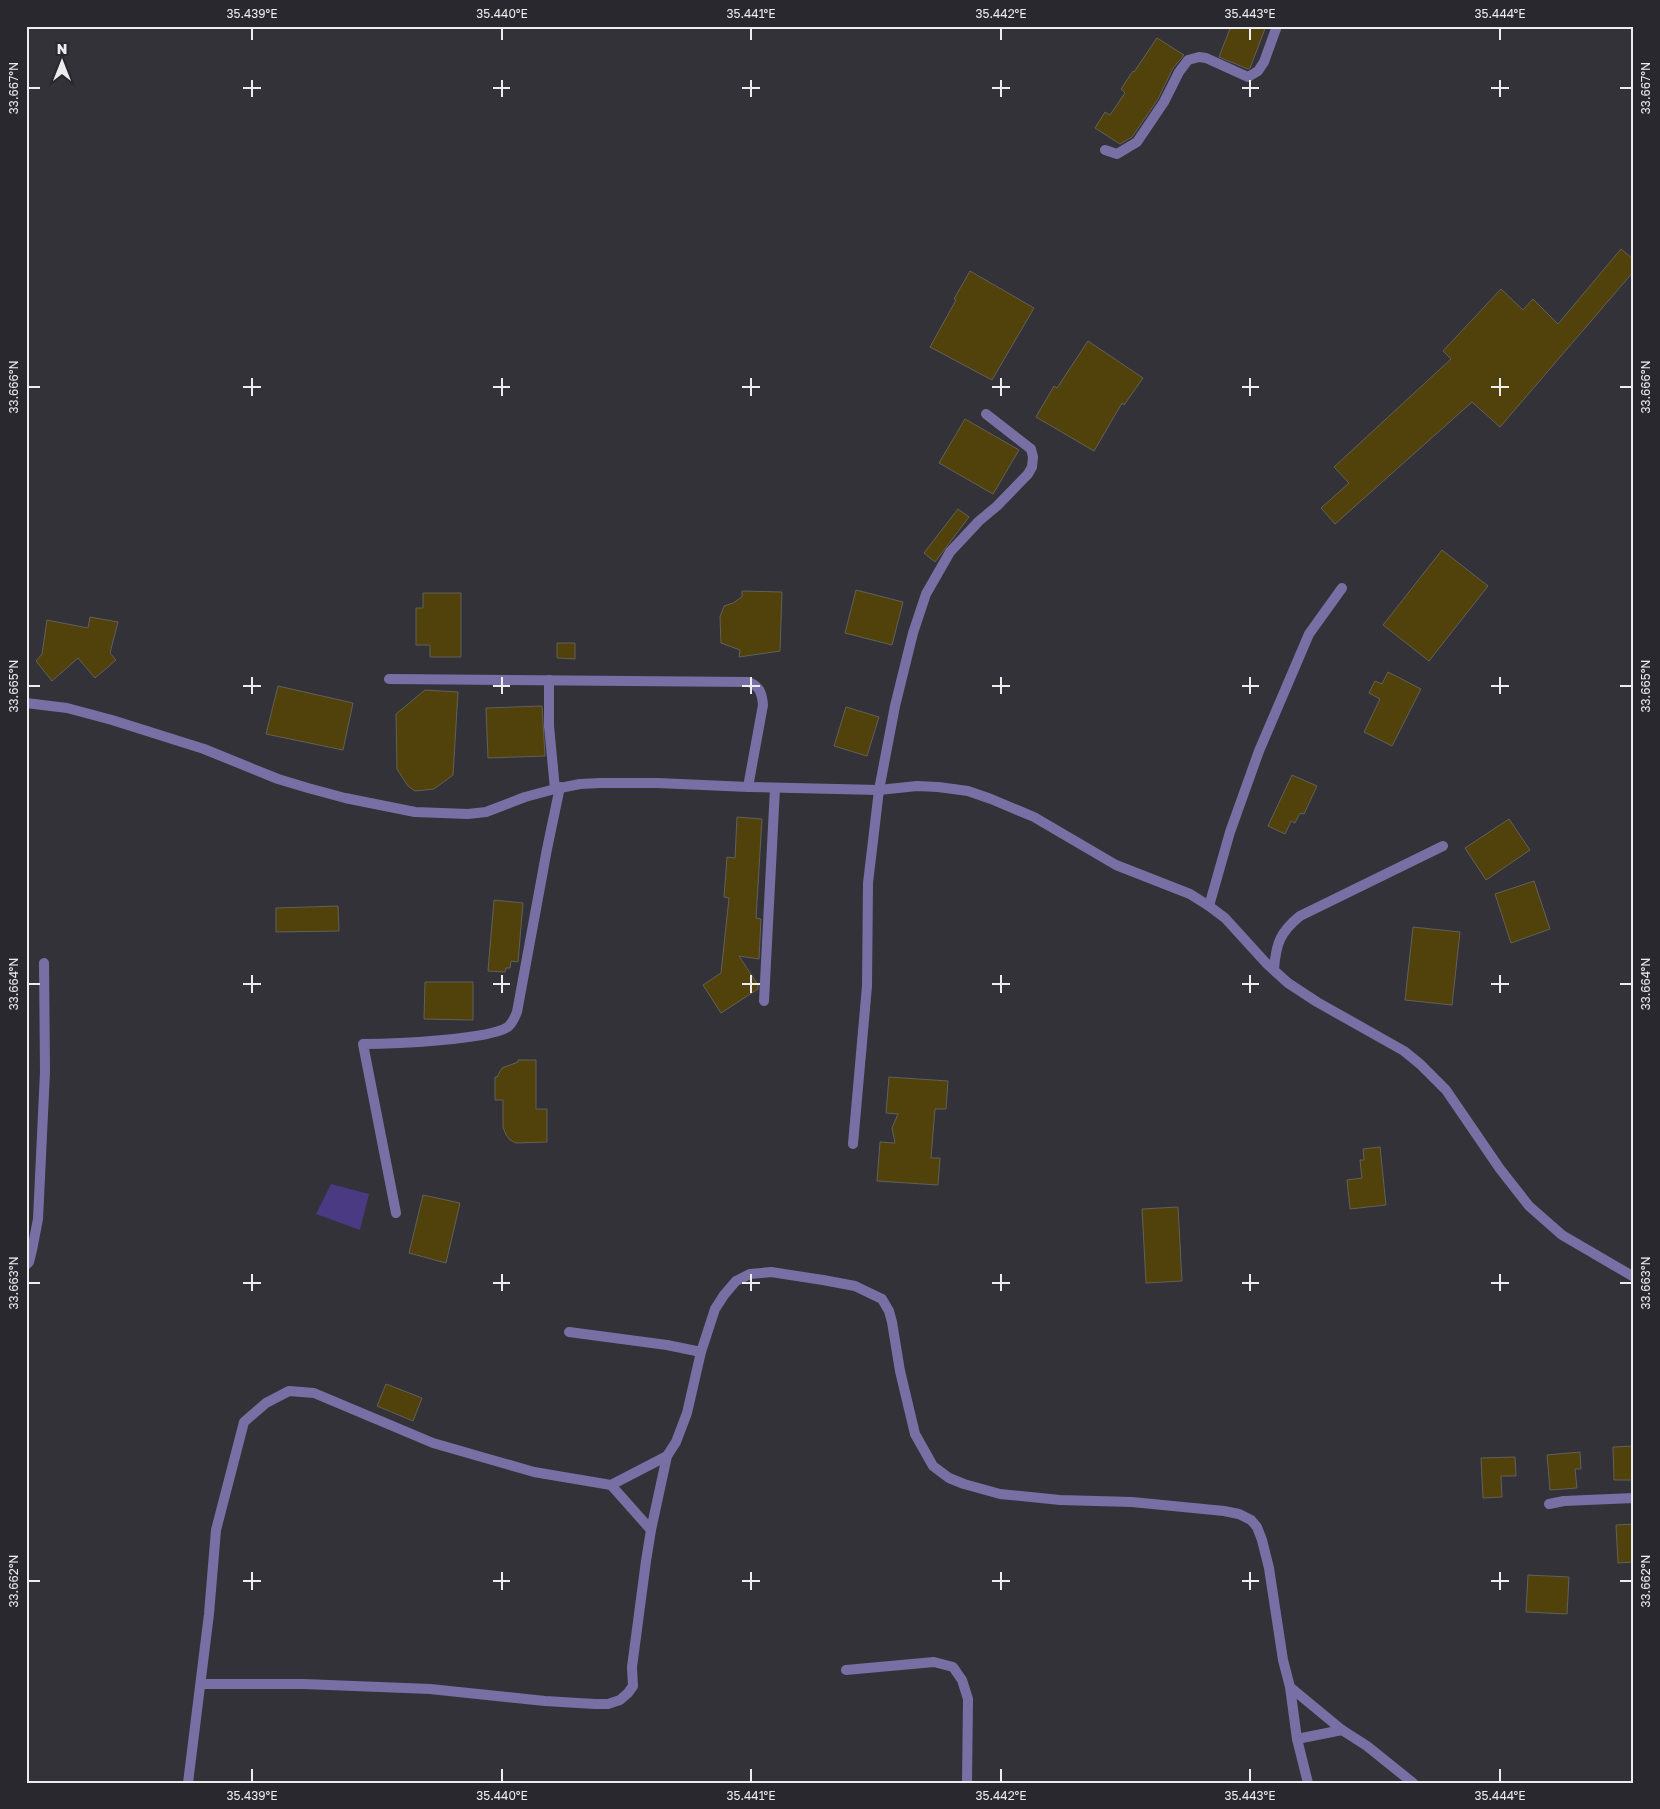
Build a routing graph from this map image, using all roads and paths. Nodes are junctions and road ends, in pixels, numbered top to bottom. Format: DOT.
graph roads {
  1 [pos="1277,26"];
  2 [pos="1105,150"];
  3 [pos="986,414"];
  4 [pos="1342,588"];
  5 [pos="389,679"];
  6 [pos="550,680"];
  7 [pos="26,703"];
  8 [pos="748,787"];
  9 [pos="558,788"];
  10 [pos="775,788"];
  11 [pos="879,790"];
  12 [pos="1443,846"];
  13 [pos="1209,906"];
  14 [pos="44,963"];
  15 [pos="1274,969"];
  16 [pos="764,1001"];
  17 [pos="852,1144"];
  18 [pos="396,1213"];
  19 [pos="26,1265"];
  20 [pos="1634,1278"];
  21 [pos="569,1332"];
  22 [pos="701,1352"];
  23 [pos="667,1456"];
  24 [pos="611,1485"];
  25 [pos="1634,1498"];
  26 [pos="1548,1504"];
  27 [pos="651,1530"];
  28 [pos="846,1670"];
  29 [pos="201,1684"];
  30 [pos="1290,1686"];
  31 [pos="1342,1730"];
  32 [pos="1297,1739"];
  33 [pos="188,1783"];
  34 [pos="967,1783"];
  35 [pos="1308,1783"];
  36 [pos="1413,1783"];
  1 -- 2 [label="street"];
  3 -- 11 [label="street"];
  4 -- 13 [label="street"];
  5 -- 6 [label="street"];
  6 -- 8 [label="street"];
  6 -- 9 [label="street"];
  7 -- 9 [label="street"];
  8 -- 9 [label="street"];
  8 -- 10 [label="street"];
  9 -- 18 [label="street"];
  10 -- 11 [label="street"];
  10 -- 16 [label="street"];
  11 -- 13 [label="street"];
  11 -- 17 [label="street"];
  12 -- 15 [label="street"];
  13 -- 15 [label="street"];
  14 -- 19 [label="street"];
  15 -- 20 [label="street"];
  21 -- 22 [label="street"];
  22 -- 23 [label="street"];
  22 -- 30 [label="street"];
  23 -- 24 [label="street"];
  23 -- 27 [label="street"];
  24 -- 27 [label="street"];
  24 -- 29 [label="street"];
  25 -- 26 [label="street"];
  27 -- 29 [label="street"];
  28 -- 34 [label="street"];
  29 -- 33 [label="street"];
  30 -- 31 [label="street"];
  30 -- 32 [label="street"];
  31 -- 32 [label="street"];
  31 -- 36 [label="street"];
  32 -- 35 [label="street"];
}
